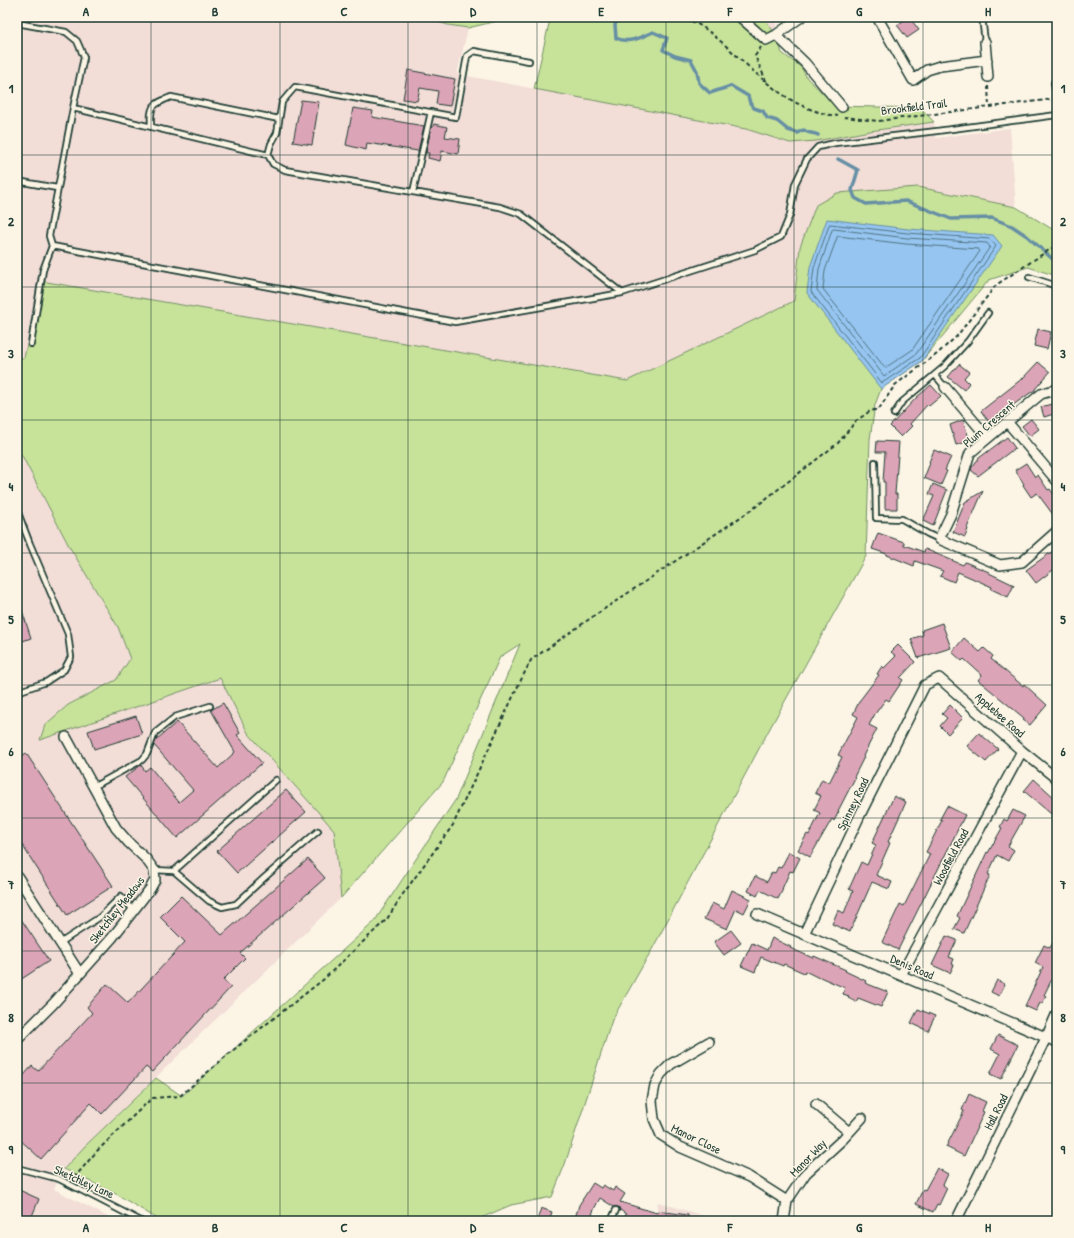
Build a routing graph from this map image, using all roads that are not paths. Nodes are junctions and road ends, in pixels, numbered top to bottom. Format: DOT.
graph roads {
  1 [pos="740,17"];
  2 [pos="800,17"];
  3 [pos="877,17"];
  4 [pos="982,17"];
  5 [pos="17,23"];
  6 [pos="776,35"];
  7 [pos="985,42"];
  8 [pos="987,60"];
  9 [pos="529,61"];
  10 [pos="988,76"];
  11 [pos="842,107"];
  12 [pos="73,108"];
  13 [pos="431,112"];
  14 [pos="1057,115"];
  15 [pos="279,119"];
  16 [pos="151,127"];
  17 [pos="268,155"];
  18 [pos="17,181"];
  19 [pos="57,188"];
  20 [pos="413,192"];
  21 [pos="52,246"];
  22 [pos="1029,277"];
  23 [pos="1057,286"];
  24 [pos="622,293"];
  25 [pos="988,313"];
  26 [pos="31,344"];
  27 [pos="935,375"];
  28 [pos="945,387"];
  29 [pos="1057,389"];
  30 [pos="894,414"];
  31 [pos="1008,422"];
  32 [pos="988,438"];
  33 [pos="875,462"];
  34 [pos="1057,480"];
  35 [pos="17,510"];
  36 [pos="1057,531"];
  37 [pos="939,539"];
  38 [pos="925,685"];
  39 [pos="17,692"];
  40 [pos="210,706"];
  41 [pos="66,737"];
  42 [pos="1022,750"];
  43 [pos="1057,779"];
  44 [pos="276,780"];
  45 [pos="93,787"];
  46 [pos="318,831"];
  47 [pos="154,870"];
  48 [pos="174,871"];
  49 [pos="17,876"];
  50 [pos="134,911"];
  51 [pos="757,914"];
  52 [pos="804,934"];
  53 [pos="60,942"];
  54 [pos="80,974"];
  55 [pos="901,975"];
  56 [pos="1057,1014"];
  57 [pos="1046,1038"];
  58 [pos="17,1040"];
  59 [pos="709,1042"];
  60 [pos="1057,1042"];
  61 [pos="816,1104"];
  62 [pos="862,1118"];
  63 [pos="850,1132"];
  64 [pos="17,1168"];
  65 [pos="787,1201"];
  66 [pos="616,1210"];
  67 [pos="141,1221"];
  68 [pos="611,1221"];
  69 [pos="784,1221"];
  70 [pos="956,1221"];
  1 -- 6 [label="street"];
  2 -- 6 [label="street"];
  3 -- 8 [label="street"];
  4 -- 7 [label="lane"];
  5 -- 12 [label="lane"];
  6 -- 11 [label="street"];
  7 -- 8 [label="street"];
  8 -- 10 [label="street"];
  9 -- 13 [label="lane"];
  12 -- 16 [label="lane"];
  12 -- 19 [label="lane"];
  13 -- 15 [label="lane"];
  13 -- 20 [label="lane"];
  14 -- 24 [label="lane"];
  15 -- 16 [label="lane"];
  15 -- 17 [label="lane"];
  16 -- 17 [label="lane"];
  17 -- 20 [label="lane"];
  18 -- 19 [label="lane"];
  19 -- 21 [label="lane"];
  20 -- 24 [label="lane"];
  21 -- 24 [label="lane"];
  21 -- 26 [label="lane"];
  22 -- 23 [label="lane"];
  25 -- 27 [label="lane"];
  27 -- 28 [label="lane"];
  27 -- 30 [label="lane"];
  28 -- 32 [label="street"];
  29 -- 31 [label="street, Plum Crescent"];
  31 -- 32 [label="street, Plum Crescent"];
  31 -- 34 [label="street"];
  32 -- 37 [label="street, Plum Crescent"];
  33 -- 37 [label="lane"];
  35 -- 39 [label="lane"];
  36 -- 37 [label="street"];
  38 -- 42 [label="street, Applebee Road"];
  38 -- 52 [label="street, Spinney Road"];
  40 -- 45 [label="lane"];
  41 -- 45 [label="street, Sketchley Meadows"];
  42 -- 43 [label="street, Applebee Road"];
  42 -- 55 [label="street, Woodfield Road"];
  44 -- 48 [label="lane"];
  45 -- 47 [label="street, Sketchley Meadows"];
  46 -- 48 [label="lane"];
  47 -- 48 [label="lane"];
  47 -- 50 [label="street, Sketchley Meadows"];
  49 -- 53 [label="street"];
  50 -- 53 [label="lane"];
  50 -- 54 [label="street, Sketchley Meadows"];
  51 -- 52 [label="street, Denis Road"];
  52 -- 55 [label="street, Denis Road"];
  53 -- 54 [label="street"];
  54 -- 58 [label="street, Sketchley Meadows"];
  55 -- 57 [label="street, Denis Road"];
  56 -- 57 [label="street, Hall Road"];
  57 -- 60 [label="street, Denis Road"];
  57 -- 70 [label="street, Hall Road"];
  59 -- 65 [label="street, Manor Close"];
  61 -- 63 [label="street"];
  62 -- 63 [label="street, Manor Way"];
  63 -- 65 [label="street, Manor Way"];
  64 -- 67 [label="lane, Sketchley Lane"];
  65 -- 69 [label="street, Manor Way"];
  66 -- 68 [label="lane"];
}
